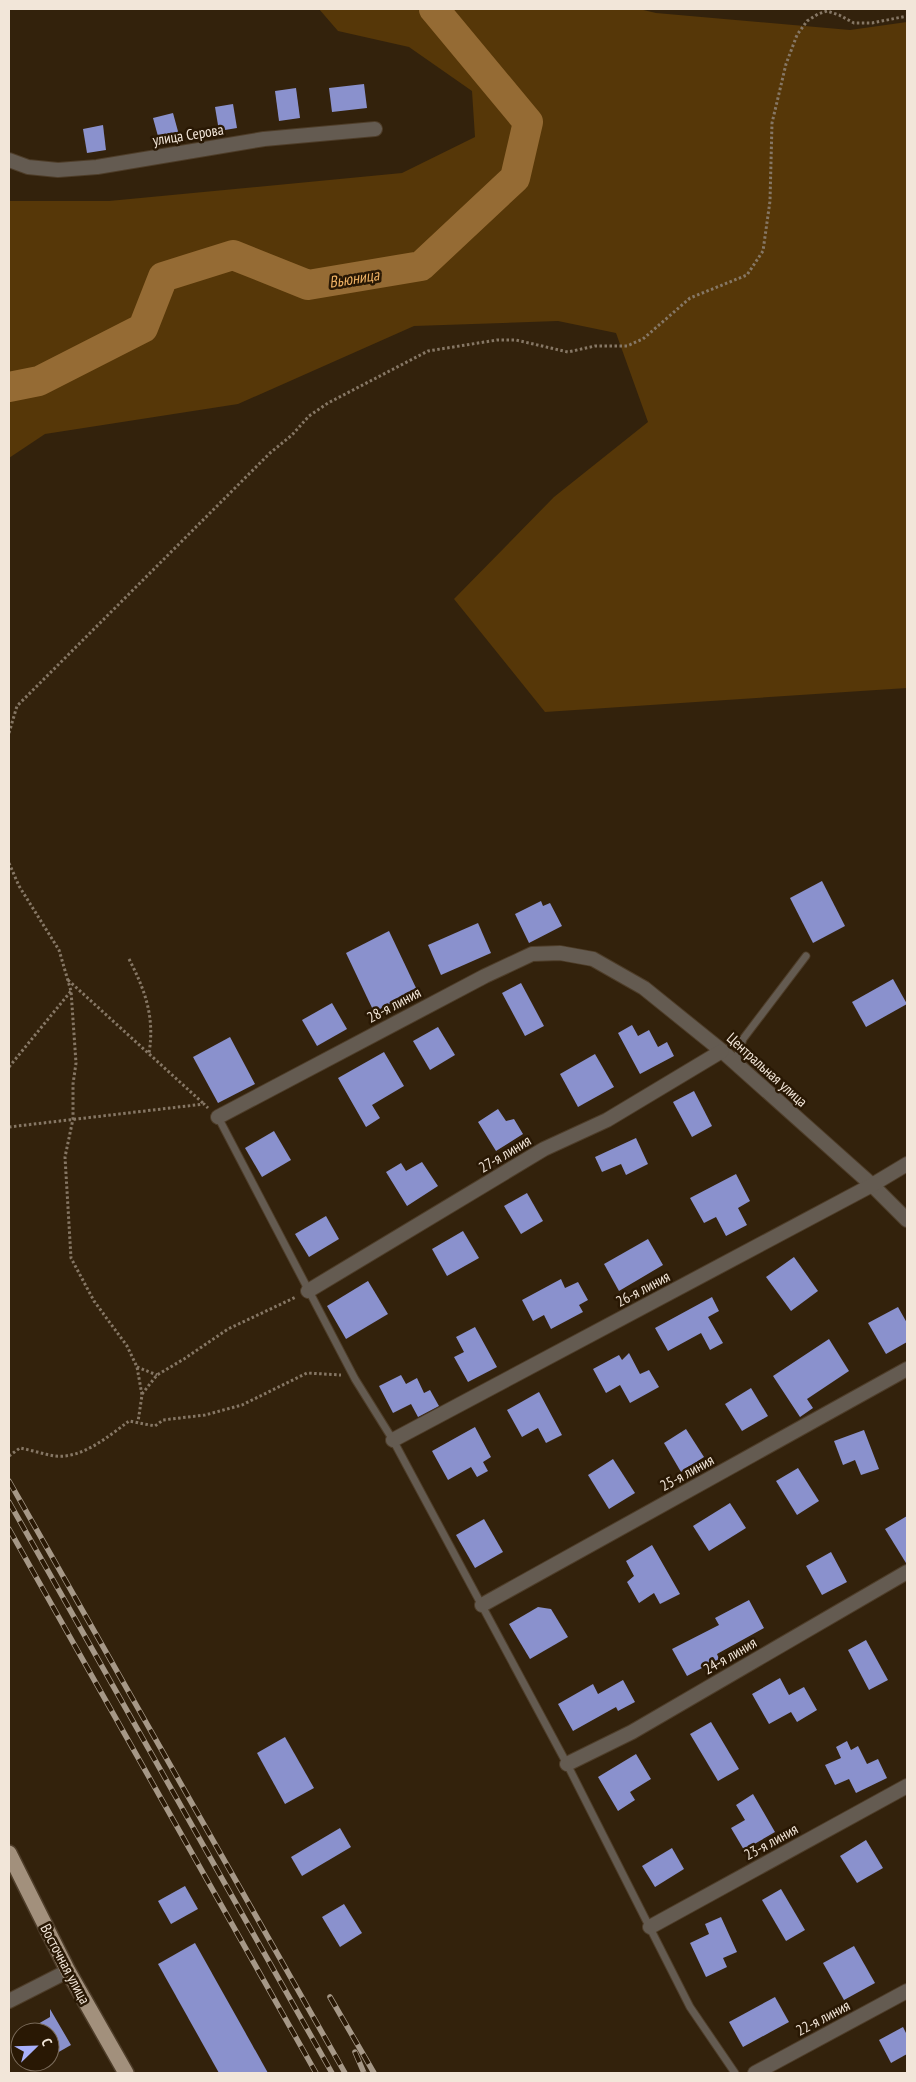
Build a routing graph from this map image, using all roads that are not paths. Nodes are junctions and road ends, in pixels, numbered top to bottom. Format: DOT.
graph roads {
  1 [pos="375,129"];
  2 [pos="9,160"];
  3 [pos="806,956"];
  4 [pos="593,959"];
  5 [pos="722,1051"];
  6 [pos="735,1063"];
  7 [pos="218,1117"];
  8 [pos="907,1164"];
  9 [pos="872,1186"];
  10 [pos="907,1220"];
  11 [pos="308,1291"];
  12 [pos="907,1369"];
  13 [pos="393,1440"];
  14 [pos="907,1572"];
  15 [pos="482,1605"];
  16 [pos="567,1764"];
  17 [pos="907,1786"];
  18 [pos="9,1853"];
  19 [pos="650,1928"];
  20 [pos="68,1971"];
  21 [pos="907,1991"];
  22 [pos="9,2002"];
  23 [pos="126,2073"];
  24 [pos="735,2073"];
  25 [pos="755,2073"];
  1 -- 2 [label="street, улица Серова"];
  3 -- 6 [label="lane"];
  4 -- 5 [label="street, Центральная улица"];
  4 -- 7 [label="street, 28-я линия"];
  5 -- 6 [label="street, Центральная улица"];
  5 -- 11 [label="street, 27-я линия"];
  6 -- 9 [label="street, Центральная улица"];
  7 -- 11 [label="lane"];
  8 -- 9 [label="street, 26-я линия"];
  9 -- 10 [label="street, Центральная улица"];
  9 -- 13 [label="street, 26-я линия"];
  11 -- 13 [label="lane"];
  12 -- 15 [label="street, 25-я линия"];
  13 -- 15 [label="lane"];
  14 -- 16 [label="street, 24-я линия"];
  15 -- 16 [label="lane"];
  16 -- 19 [label="lane"];
  17 -- 19 [label="street, 23-я линия"];
  18 -- 20 [label="main road, Восточная улица"];
  19 -- 24 [label="lane"];
  20 -- 22 [label="street"];
  20 -- 23 [label="main road, Восточная улица"];
  21 -- 25 [label="street, 22-я линия"];
}
